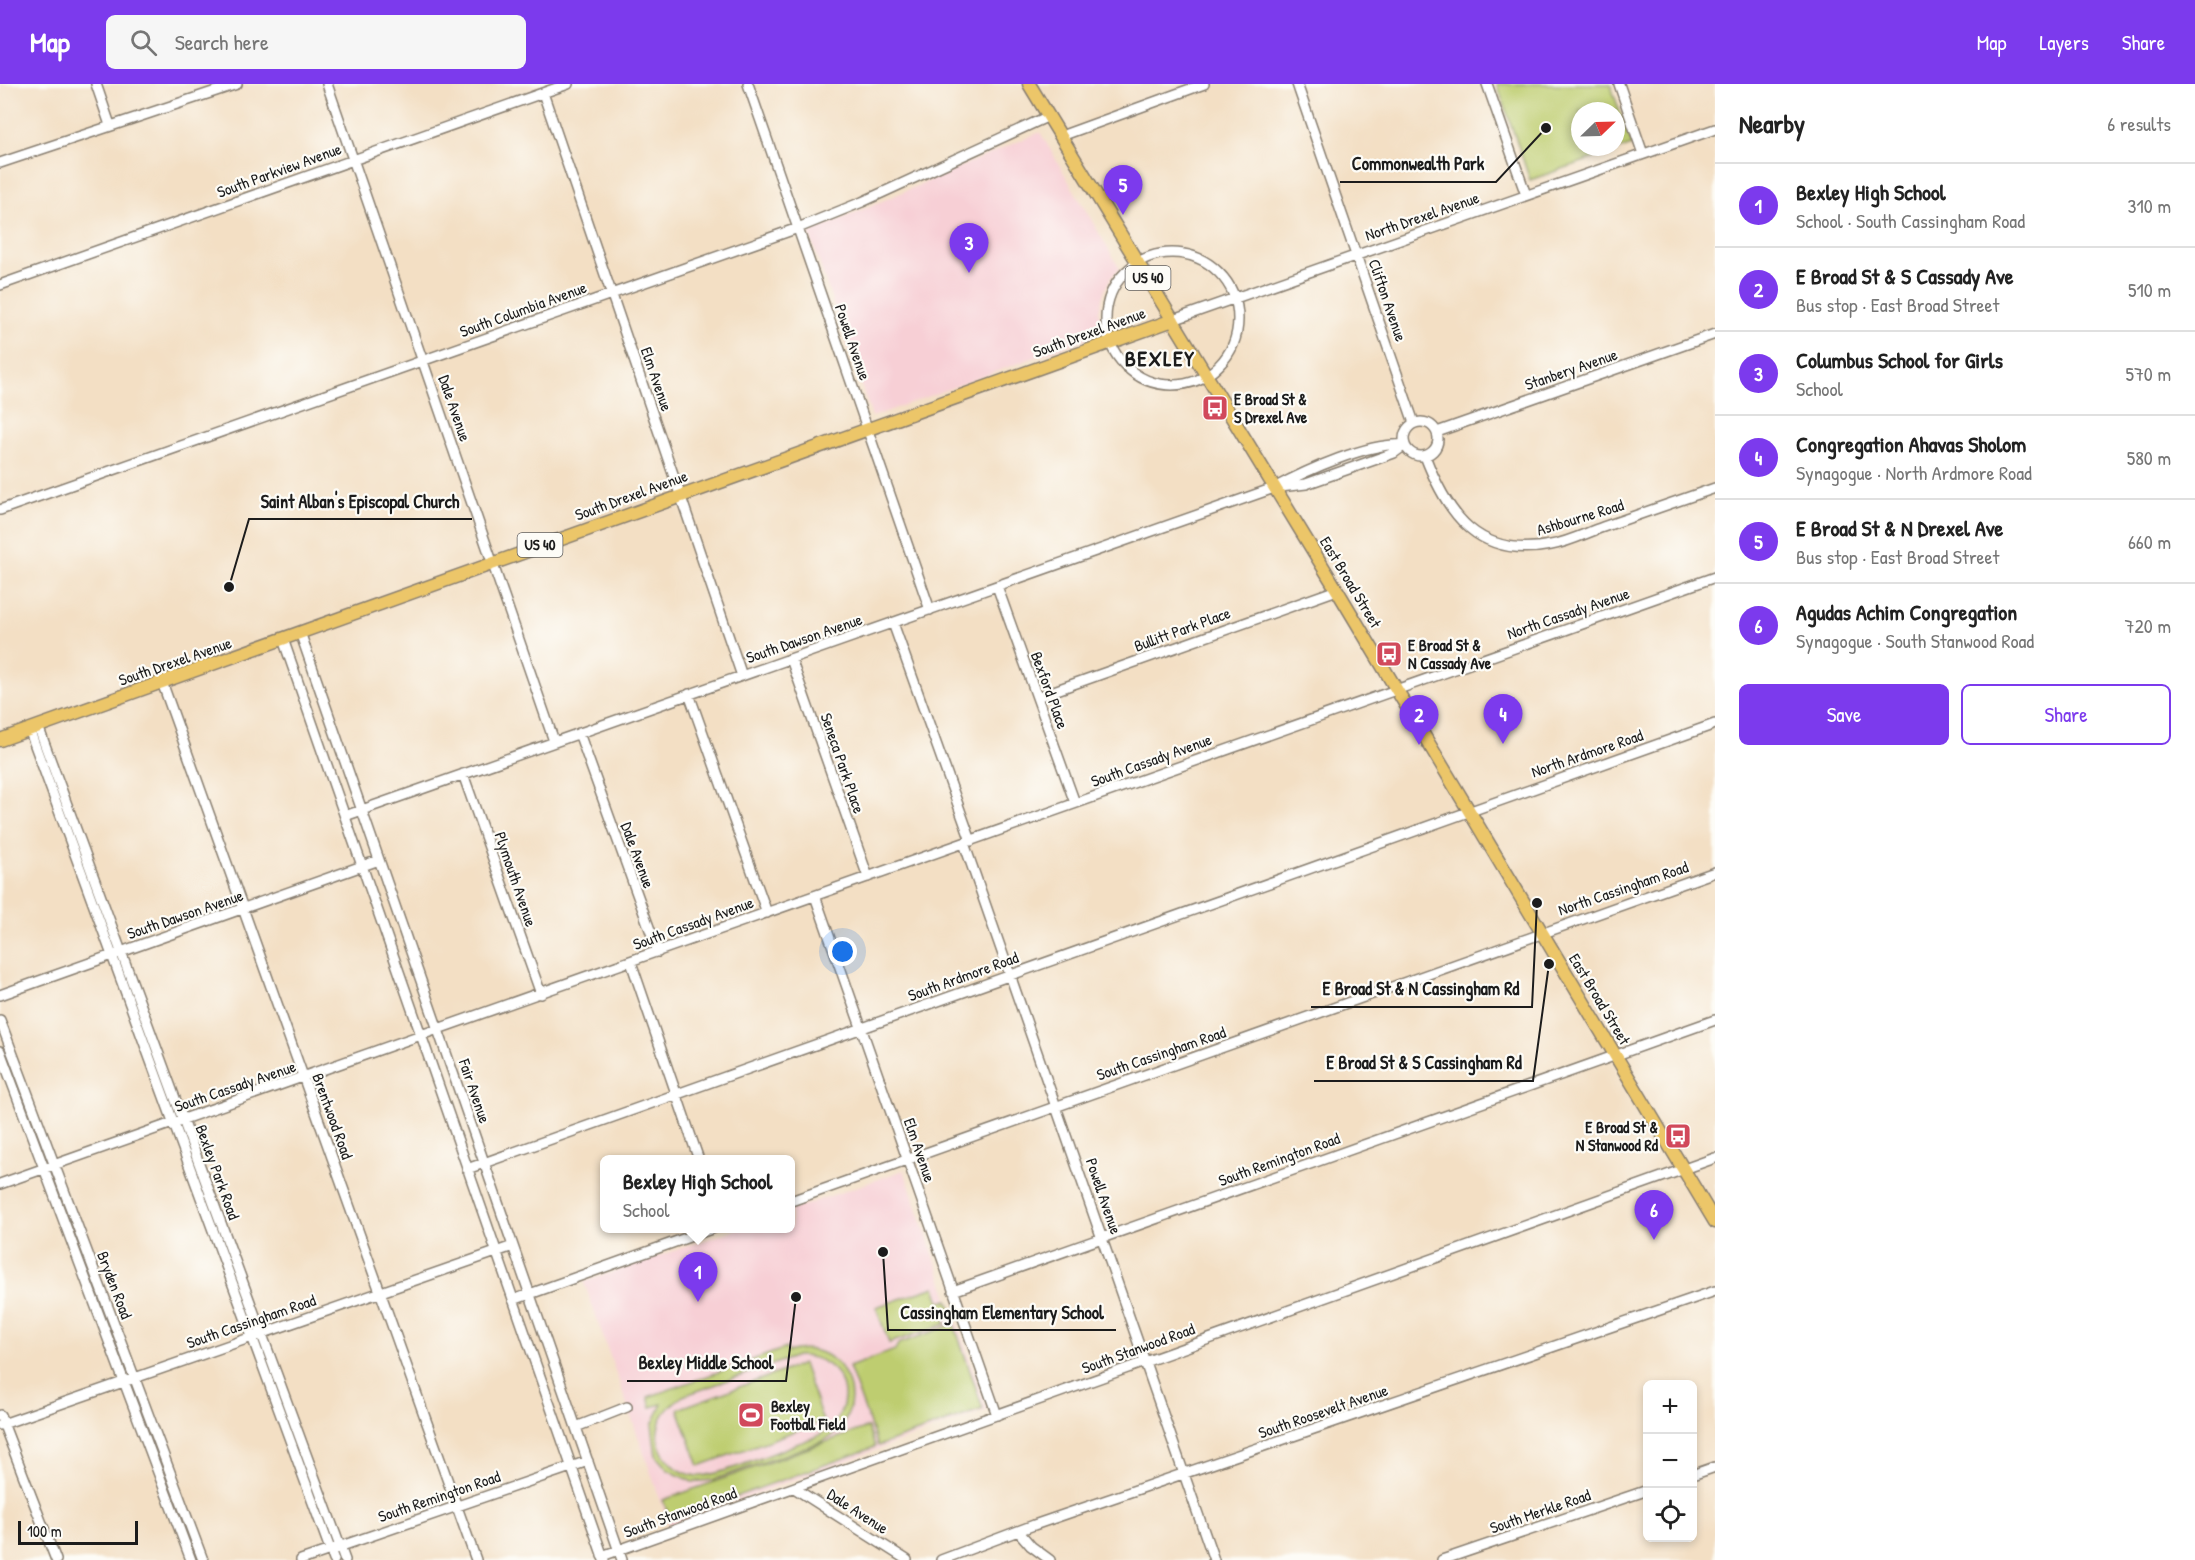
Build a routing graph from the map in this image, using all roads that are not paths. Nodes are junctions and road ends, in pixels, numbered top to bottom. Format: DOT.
graph roads {
  1 [pos="96,84"];
  2 [pos="237,84"];
  3 [pos="327,84"];
  4 [pos="568,84"];
  5 [pos="748,84"];
  6 [pos="1029,84"];
  7 [pos="1204,84"];
  8 [pos="1297,84"];
  9 [pos="1487,84"];
  10 [pos="1619,84"];
  11 [pos="543,93"];
  12 [pos="1049,116"];
  13 [pos="110,125"];
  14 [pos="1715,129"];
  15 [pos="1061,136"];
  16 [pos="1643,154"];
  17 [pos="354,160"];
  18 [pos="0,163"];
  19 [pos="1526,195"];
  20 [pos="798,228"];
  21 [pos="1357,255"];
  22 [pos="1138,263"];
  23 [pos="0,285"];
  24 [pos="612,294"];
  25 [pos="1235,298"];
  26 [pos="1173,320"];
  27 [pos="1715,334"];
  28 [pos="1110,343"];
  29 [pos="423,361"];
  30 [pos="1207,376"];
  31 [pos="1414,423"];
  32 [pos="867,429"];
  33 [pos="1437,432"];
  34 [pos="1405,445"];
  35 [pos="1425,456"];
  36 [pos="1274,488"];
  37 [pos="1715,488"];
  38 [pos="681,495"];
  39 [pos="0,510"];
  40 [pos="492,562"];
  41 [pos="1715,577"];
  42 [pos="997,586"];
  43 [pos="1337,590"];
  44 [pos="930,610"];
  45 [pos="893,623"];
  46 [pos="300,632"];
  47 [pos="283,639"];
  48 [pos="791,658"];
  49 [pos="742,676"];
  50 [pos="162,682"];
  51 [pos="1396,689"];
  52 [pos="689,694"];
  53 [pos="1037,697"];
  54 [pos="1715,724"];
  55 [pos="34,728"];
  56 [pos="579,733"];
  57 [pos="0,740"];
  58 [pos="554,741"];
  59 [pos="463,774"];
  60 [pos="1074,804"];
  61 [pos="362,810"];
  62 [pos="1469,811"];
  63 [pos="345,816"];
  64 [pos="968,842"];
  65 [pos="379,860"];
  66 [pos="362,866"];
  67 [pos="1715,872"];
  68 [pos="868,877"];
  69 [pos="815,896"];
  70 [pos="243,910"];
  71 [pos="767,913"];
  72 [pos="1541,933"];
  73 [pos="658,952"];
  74 [pos="116,954"];
  75 [pos="631,962"];
  76 [pos="1011,975"];
  77 [pos="541,994"];
  78 [pos="0,995"];
  79 [pos="0,1020"];
  80 [pos="1715,1020"];
  81 [pos="861,1028"];
  82 [pos="438,1031"];
  83 [pos="421,1036"];
  84 [pos="0,1051"];
  85 [pos="1615,1055"];
  86 [pos="303,1078"];
  87 [pos="677,1094"];
  88 [pos="1056,1106"];
  89 [pos="178,1121"];
  90 [pos="697,1155"];
  91 [pos="1715,1158"];
  92 [pos="907,1160"];
  93 [pos="484,1162"];
  94 [pos="54,1165"];
  95 [pos="44,1169"];
  96 [pos="467,1169"];
  97 [pos="1683,1169"];
  98 [pos="0,1184"];
  99 [pos="795,1200"];
  100 [pos="1715,1222"];
  101 [pos="700,1233"];
  102 [pos="1102,1238"];
  103 [pos="513,1246"];
  104 [pos="496,1252"];
  105 [pos="953,1291"];
  106 [pos="1715,1291"];
  107 [pos="380,1292"];
  108 [pos="530,1294"];
  109 [pos="513,1300"];
  110 [pos="257,1336"];
  111 [pos="1145,1362"];
  112 [pos="135,1378"];
  113 [pos="124,1382"];
  114 [pos="627,1407"];
  115 [pos="997,1415"];
  116 [pos="1,1421"];
  117 [pos="576,1427"];
  118 [pos="588,1461"];
  119 [pos="571,1466"];
  120 [pos="1715,1467"];
  121 [pos="1697,1473"];
  122 [pos="1184,1474"];
  123 [pos="794,1488"];
  124 [pos="1643,1491"];
  125 [pos="456,1505"];
  126 [pos="1018,1531"];
  127 [pos="340,1546"];
  128 [pos="330,1550"];
  129 [pos="620,1555"];
  130 [pos="603,1558"];
  131 [pos="56,1560"];
  132 [pos="191,1560"];
  133 [pos="203,1560"];
  134 [pos="301,1560"];
  135 [pos="334,1560"];
  136 [pos="345,1560"];
  137 [pos="476,1560"];
  138 [pos="907,1560"];
  139 [pos="941,1560"];
  140 [pos="1050,1560"];
  141 [pos="1214,1560"];
  142 [pos="1442,1560"];
  1 -- 13 [label="street"];
  2 -- 13 [label="street"];
  3 -- 17 [label="street, Dale Avenue"];
  4 -- 11 [label="street, South Parkview Avenue"];
  5 -- 20 [label="street, Powell Avenue"];
  6 -- 12 [label="main road, East Broad Street / US 40"];
  7 -- 15 [label="street"];
  8 -- 21 [label="street, Clifton Avenue"];
  9 -- 19 [label="street"];
  10 -- 16 [label="street"];
  11 -- 17 [label="street, South Parkview Avenue"];
  11 -- 24 [label="street, Elm Avenue"];
  12 -- 15 [label="main road, East Broad Street / US 40"];
  12 -- 20 [label="street, South Columbia Avenue"];
  13 -- 18 [label="street"];
  14 -- 16 [label="street, North Drexel Avenue"];
  15 -- 22 [label="main road, East Broad Street / US 40"];
  16 -- 19 [label="street, North Drexel Avenue"];
  17 -- 23 [label="street, South Parkview Avenue"];
  17 -- 29 [label="street, Dale Avenue"];
  19 -- 21 [label="street, North Drexel Avenue"];
  20 -- 24 [label="street, South Columbia Avenue"];
  20 -- 32 [label="street, Powell Avenue"];
  21 -- 25 [label="street, North Drexel Avenue"];
  21 -- 31 [label="street, Clifton Avenue"];
  22 -- 25 [label="street"];
  22 -- 26 [label="main road, East Broad Street / US 40"];
  22 -- 28 [label="street"];
  24 -- 29 [label="street, South Columbia Avenue"];
  24 -- 38 [label="street, Elm Avenue"];
  25 -- 26 [label="street, North Drexel Avenue"];
  25 -- 30 [label="street"];
  26 -- 28 [label="main road, South Drexel Avenue / US 40"];
  26 -- 30 [label="main road, East Broad Street"];
  27 -- 33 [label="street, Stanbery Avenue"];
  28 -- 30 [label="street"];
  28 -- 32 [label="main road, South Drexel Avenue / US 40"];
  29 -- 39 [label="street, South Columbia Avenue"];
  29 -- 40 [label="street, Dale Avenue"];
  30 -- 36 [label="main road, East Broad Street"];
  31 -- 33 [label="street"];
  31 -- 34 [label="street"];
  32 -- 38 [label="main road, South Drexel Avenue / US 40"];
  32 -- 44 [label="street, Powell Avenue"];
  33 -- 35 [label="street"];
  34 -- 35 [label="street"];
  34 -- 36 [label="street"];
  35 -- 37 [label="street, Ashbourne Road"];
  36 -- 42 [label="street, South Dawson Avenue"];
  36 -- 43 [label="main road, East Broad Street"];
  38 -- 40 [label="main road, South Drexel Avenue / US 40"];
  38 -- 49 [label="street, Elm Avenue"];
  40 -- 46 [label="main road, South Drexel Avenue / US 40"];
  40 -- 58 [label="street, Dale Avenue"];
  41 -- 51 [label="street, North Cassady Avenue"];
  42 -- 44 [label="street, South Dawson Avenue"];
  42 -- 53 [label="street, Bexford Place"];
  43 -- 51 [label="main road, East Broad Street"];
  43 -- 53 [label="street, Bullitt Park Place"];
  44 -- 45 [label="street, South Dawson Avenue"];
  45 -- 48 [label="street, South Dawson Avenue"];
  45 -- 64 [label="street, Powell Avenue"];
  46 -- 47 [label="main road, South Drexel Avenue / US 40"];
  46 -- 61 [label="street, Fair Avenue"];
  47 -- 50 [label="main road, South Drexel Avenue / US 40"];
  47 -- 63 [label="street, Fair Avenue"];
  48 -- 49 [label="street, South Dawson Avenue"];
  48 -- 68 [label="street, Seneca Park Place"];
  49 -- 52 [label="street, South Dawson Avenue"];
  50 -- 55 [label="main road, South Drexel Avenue / US 40"];
  50 -- 70 [label="street, Brentwood Road"];
  51 -- 60 [label="street, South Cassady Avenue"];
  51 -- 62 [label="main road, East Broad Street"];
  52 -- 56 [label="street, South Dawson Avenue"];
  52 -- 71 [label="street"];
  53 -- 60 [label="street, Bexford Place"];
  54 -- 62 [label="street, North Ardmore Road"];
  55 -- 57 [label="main road, South Drexel Avenue / US 40"];
  55 -- 74 [label="street, Bexley Park Road"];
  56 -- 58 [label="street, South Dawson Avenue"];
  56 -- 73 [label="street, Dale Avenue"];
  58 -- 59 [label="street, South Dawson Avenue"];
  59 -- 61 [label="street, South Dawson Avenue"];
  59 -- 77 [label="street, Plymouth Avenue"];
  60 -- 64 [label="street, South Cassady Avenue"];
  61 -- 63 [label="street, South Dawson Avenue"];
  61 -- 65 [label="street, Fair Avenue"];
  62 -- 72 [label="main road, East Broad Street"];
  62 -- 76 [label="street, South Ardmore Road"];
  63 -- 66 [label="street, Fair Avenue"];
  64 -- 68 [label="street, South Cassady Avenue"];
  64 -- 76 [label="street, Powell Avenue"];
  65 -- 66 [label="street, South Dawson Avenue"];
  65 -- 82 [label="street, Fair Avenue"];
  66 -- 70 [label="street, South Dawson Avenue"];
  66 -- 83 [label="street, Fair Avenue"];
  67 -- 72 [label="street, North Cassingham Road"];
  68 -- 69 [label="street, South Cassady Avenue"];
  69 -- 71 [label="street, South Cassady Avenue"];
  69 -- 81 [label="street, Elm Avenue"];
  70 -- 74 [label="street, South Dawson Avenue"];
  70 -- 86 [label="street, Brentwood Road"];
  71 -- 73 [label="street, South Cassady Avenue"];
  72 -- 85 [label="main road, East Broad Street"];
  72 -- 88 [label="street, South Cassingham Road"];
  73 -- 75 [label="street, South Cassady Avenue"];
  74 -- 78 [label="street, South Dawson Avenue"];
  74 -- 89 [label="street, Bexley Park Road"];
  75 -- 77 [label="street, South Cassady Avenue"];
  75 -- 87 [label="street"];
  76 -- 81 [label="street, South Ardmore Road"];
  76 -- 88 [label="street, Powell Avenue"];
  77 -- 82 [label="street, South Cassady Avenue"];
  79 -- 94 [label="street, Bryden Road"];
  80 -- 85 [label="street, South Remington Road"];
  81 -- 87 [label="street, South Ardmore Road"];
  81 -- 92 [label="street, Elm Avenue"];
  82 -- 83 [label="street, South Cassady Avenue"];
  82 -- 93 [label="street, Fair Avenue"];
  83 -- 86 [label="street, South Cassady Avenue"];
  83 -- 96 [label="street, Fair Avenue"];
  84 -- 95 [label="street, Bryden Road"];
  85 -- 97 [label="main road, East Broad Street"];
  85 -- 102 [label="street, South Remington Road"];
  86 -- 89 [label="street, South Cassady Avenue"];
  86 -- 107 [label="street, Brentwood Road"];
  87 -- 90 [label="street"];
  87 -- 93 [label="street, South Ardmore Road"];
  88 -- 92 [label="street, South Cassingham Road"];
  88 -- 102 [label="street, Powell Avenue"];
  89 -- 94 [label="street, South Cassady Avenue"];
  89 -- 110 [label="street, Bexley Park Road"];
  91 -- 97 [label="street, South Stanwood Road"];
  92 -- 99 [label="street, South Cassingham Road"];
  92 -- 105 [label="street, Elm Avenue"];
  93 -- 96 [label="street, South Ardmore Road"];
  93 -- 103 [label="street, Fair Avenue"];
  94 -- 95 [label="street, South Cassady Avenue"];
  94 -- 112 [label="street, Bryden Road"];
  95 -- 98 [label="street, South Cassady Avenue"];
  95 -- 113 [label="street, Bryden Road"];
  96 -- 104 [label="street, Fair Avenue"];
  97 -- 100 [label="main road, East Broad Street"];
  97 -- 111 [label="street, South Stanwood Road"];
  101 -- 108 [label="street"];
  102 -- 105 [label="street, South Remington Road"];
  102 -- 111 [label="street, Powell Avenue"];
  103 -- 104 [label="street, South Cassingham Road"];
  103 -- 108 [label="street, Fair Avenue"];
  104 -- 107 [label="street, South Cassingham Road"];
  104 -- 109 [label="street, Fair Avenue"];
  105 -- 115 [label="street, Elm Avenue"];
  106 -- 122 [label="street, South Roosevelt Avenue"];
  107 -- 110 [label="street, South Cassingham Road"];
  107 -- 125 [label="street, Brentwood Road"];
  108 -- 109 [label="street"];
  108 -- 117 [label="street, Fair Avenue"];
  109 -- 119 [label="street, Fair Avenue"];
  110 -- 112 [label="street, South Cassingham Road"];
  110 -- 127 [label="street, Bexley Park Road"];
  110 -- 128 [label="street, Bexley Park Road"];
  111 -- 115 [label="street, South Stanwood Road"];
  111 -- 122 [label="street, Powell Avenue"];
  112 -- 113 [label="street, South Cassingham Road"];
  112 -- 133 [label="street, Bryden Road"];
  113 -- 116 [label="street, South Cassingham Road"];
  113 -- 132 [label="street, Bryden Road"];
  114 -- 117 [label="street"];
  115 -- 123 [label="street, South Stanwood Road"];
  116 -- 131 [label="street"];
  117 -- 118 [label="street, Fair Avenue"];
  118 -- 119 [label="street, South Remington Road"];
  118 -- 129 [label="street, Fair Avenue"];
  119 -- 125 [label="street, South Remington Road"];
  119 -- 130 [label="street, Fair Avenue"];
  120 -- 121 [label="street"];
  122 -- 126 [label="street, South Roosevelt Avenue"];
  122 -- 141 [label="street, Powell Avenue"];
  123 -- 129 [label="street, South Stanwood Road"];
  123 -- 138 [label="street, Dale Avenue"];
  124 -- 142 [label="street, South Merkle Road"];
  125 -- 127 [label="street, South Remington Road"];
  125 -- 137 [label="street, Brentwood Road"];
  126 -- 139 [label="street, South Roosevelt Avenue"];
  126 -- 140 [label="street"];
  127 -- 128 [label="street, South Remington Road"];
  127 -- 136 [label="street, Bexley Park Road"];
  128 -- 134 [label="street, South Remington Road"];
  128 -- 135 [label="street, Bexley Park Road"];
  129 -- 130 [label="street, South Stanwood Road"];
}
